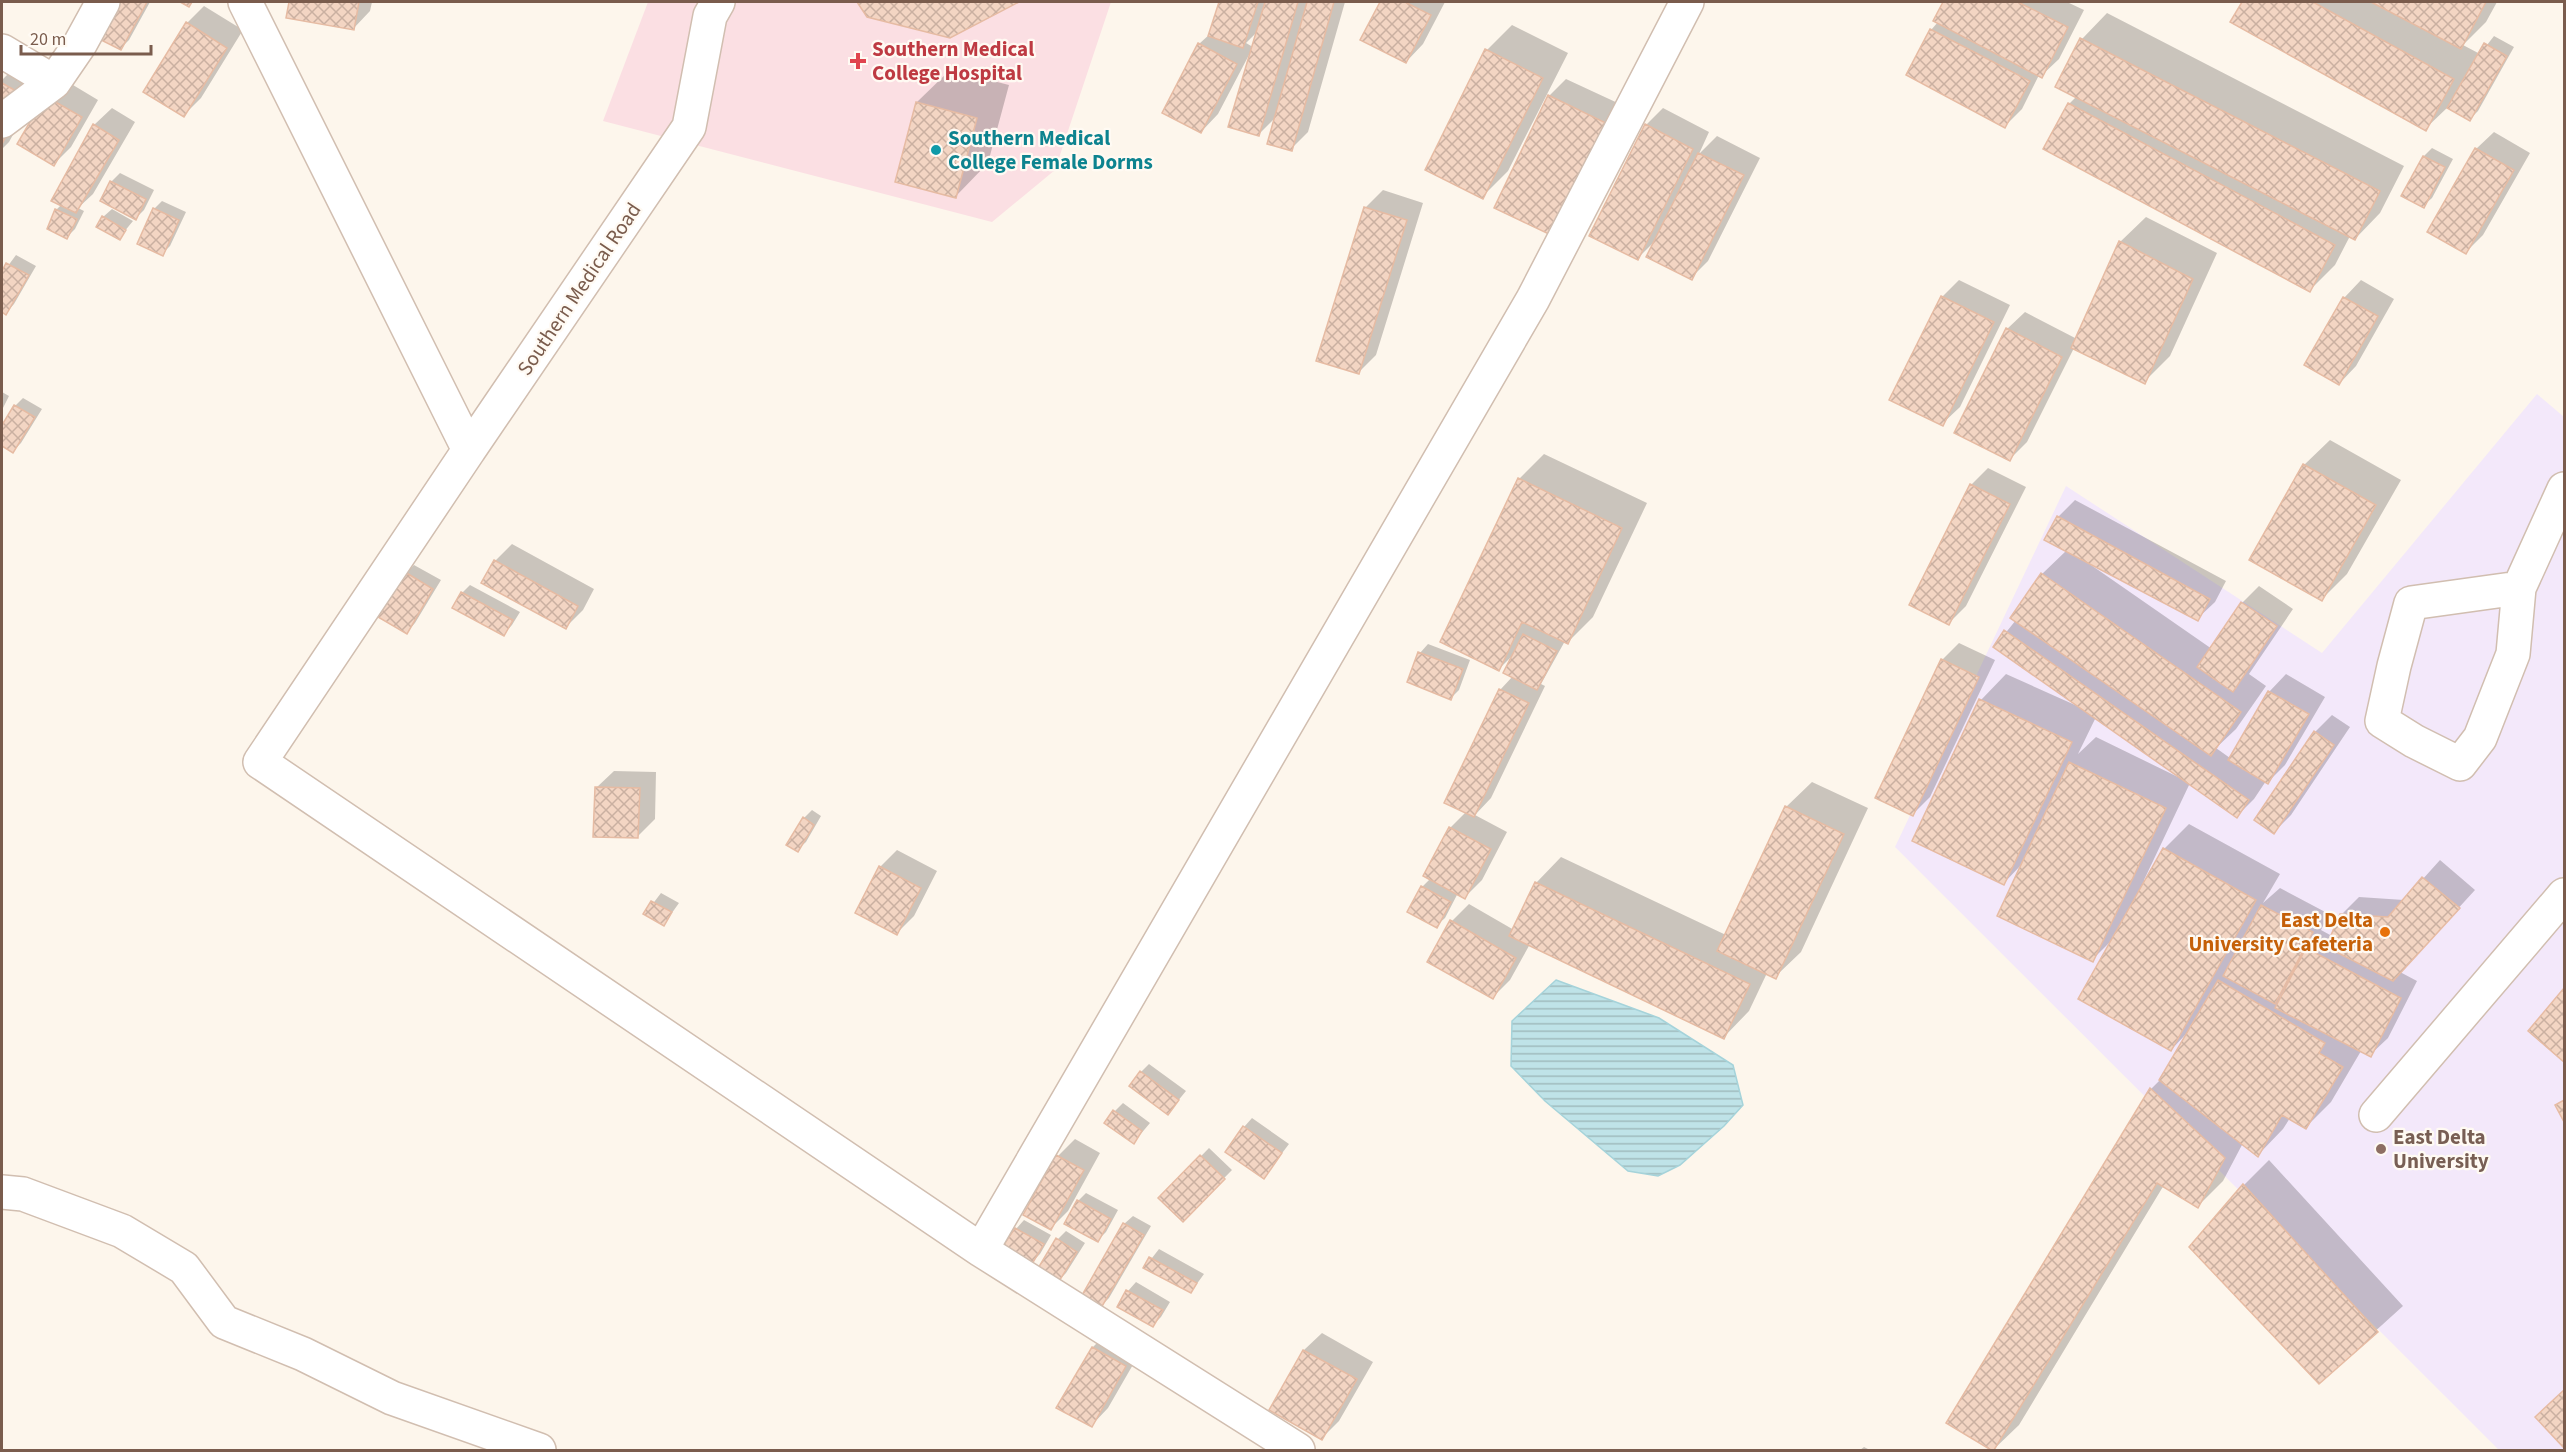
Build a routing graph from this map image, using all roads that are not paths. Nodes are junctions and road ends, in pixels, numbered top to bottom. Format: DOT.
graph roads {
  1 [pos="103,2"];
  2 [pos="245,2"];
  3 [pos="718,2"];
  4 [pos="1687,2"];
  5 [pos="2,51"];
  6 [pos="54,82"];
  7 [pos="2,121"];
  8 [pos="469,450"];
  9 [pos="2565,489"];
  10 [pos="2519,588"];
  11 [pos="2565,895"];
  12 [pos="2376,1114"];
  13 [pos="2,1192"];
  14 [pos="981,1251"];
  15 [pos="1266,1442"];
  16 [pos="539,1450"];
  17 [pos="1298,1450"];
  1 -- 6 [label="street"];
  2 -- 8 [label="street"];
  3 -- 8 [label="street, Southern Medical Road"];
  4 -- 14 [label="street"];
  5 -- 6 [label="street"];
  6 -- 7 [label="street"];
  8 -- 14 [label="street, Southern Medical Road"];
  9 -- 10 [label="street"];
  10 -- 10 [label="street"];
  11 -- 12 [label="street"];
  13 -- 16 [label="street"];
  14 -- 15 [label="street"];
  15 -- 17 [label="street"];
}
